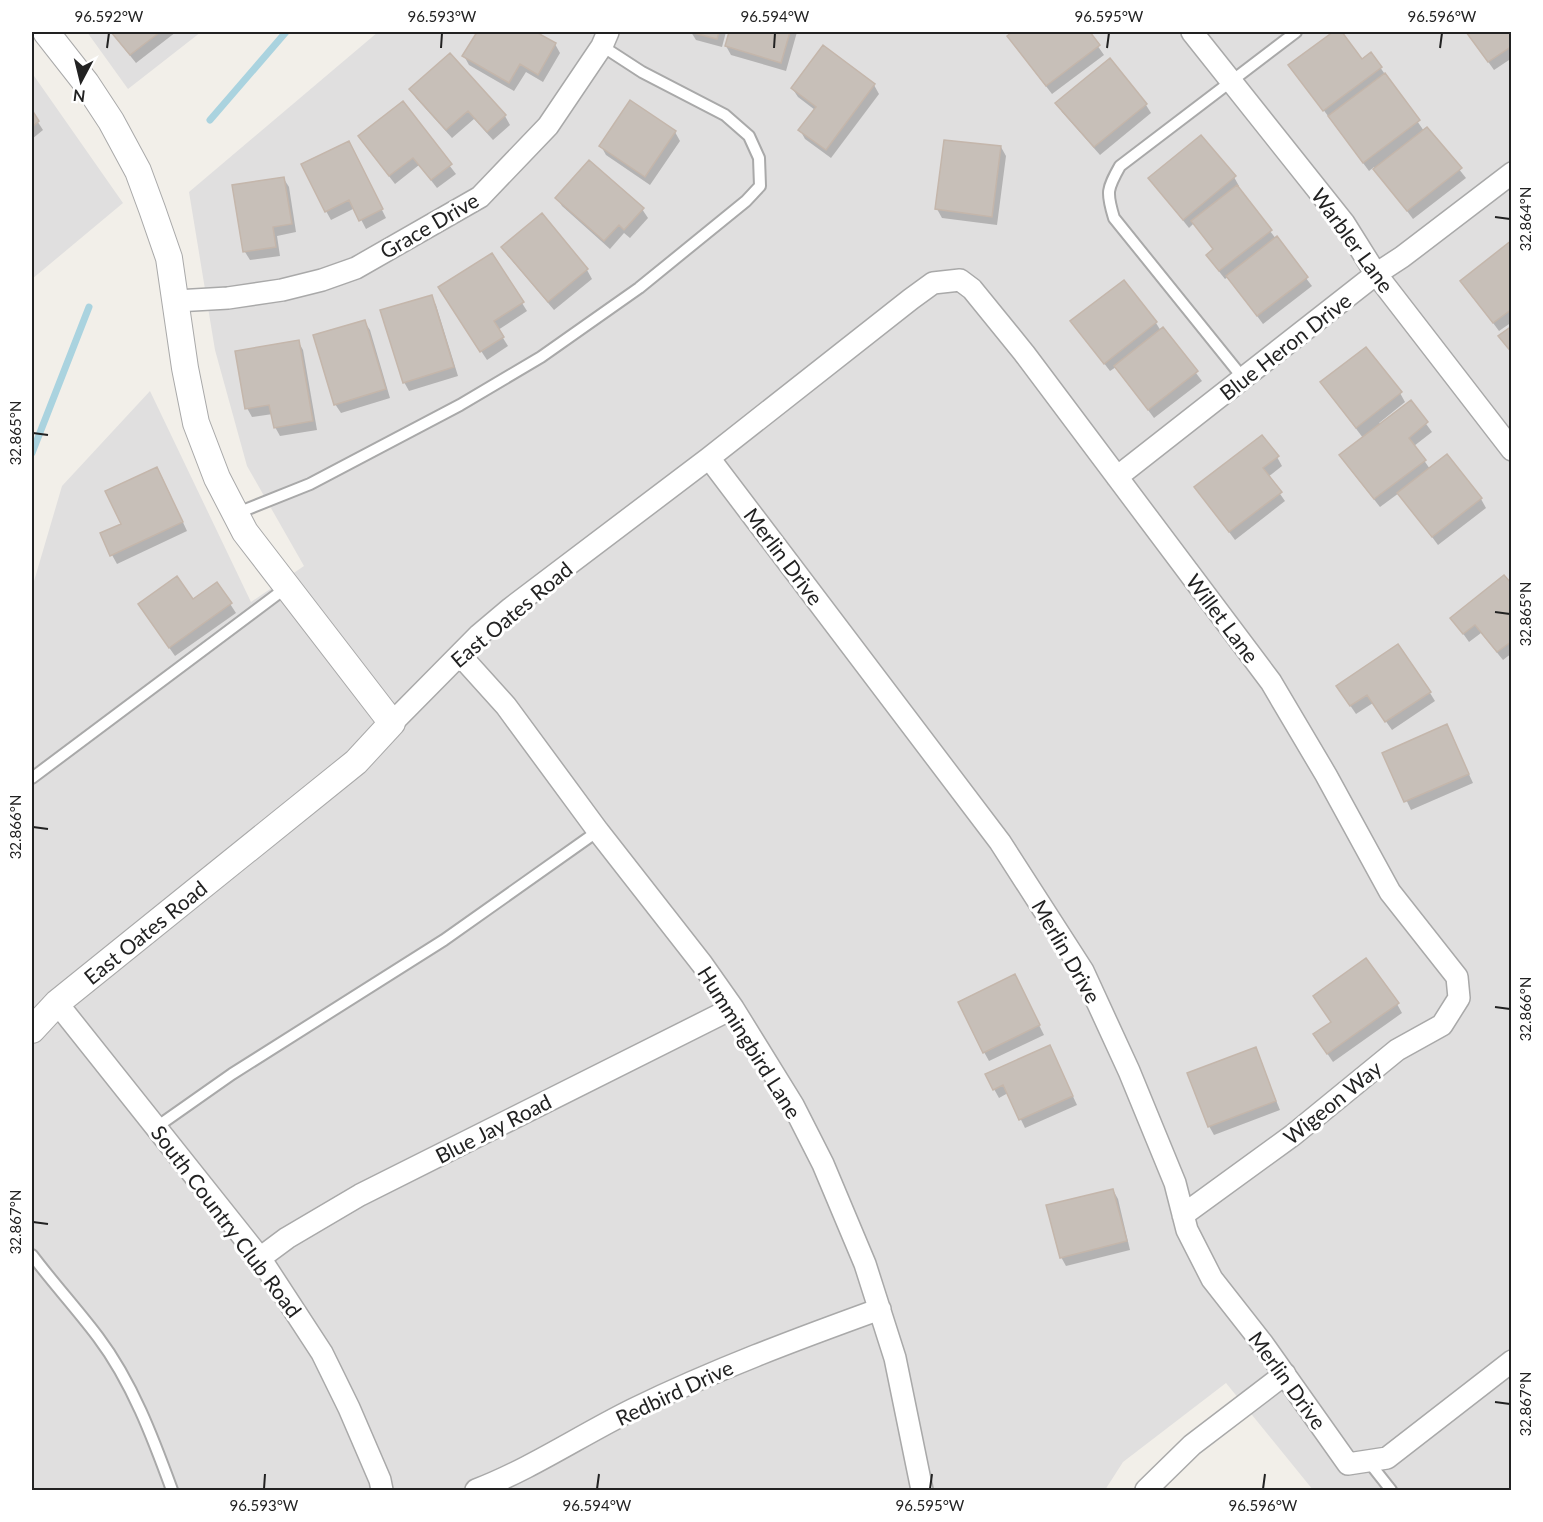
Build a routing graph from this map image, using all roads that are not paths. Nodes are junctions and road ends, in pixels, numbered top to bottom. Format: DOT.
graph roads {
  1 [pos="46,32"];
  2 [pos="1192,32"];
  3 [pos="1296,32"];
  4 [pos="605,39"];
  5 [pos="1231,81"];
  6 [pos="1512,173"];
  7 [pos="1376,274"];
  8 [pos="960,280"];
  9 [pos="176,301"];
  10 [pos="1244,378"];
  11 [pos="1512,450"];
  12 [pos="709,458"];
  13 [pos="1117,477"];
  14 [pos="235,514"];
  15 [pos="287,587"];
  16 [pos="460,654"];
  17 [pos="392,723"];
  18 [pos="32,778"];
  19 [pos="598,831"];
  20 [pos="1457,977"];
  21 [pos="57,1003"];
  22 [pos="733,1008"];
  23 [pos="32,1030"];
  24 [pos="158,1126"];
  25 [pos="1183,1215"];
  26 [pos="32,1255"];
  27 [pos="260,1258"];
  28 [pos="880,1309"];
  29 [pos="1512,1361"];
  30 [pos="1285,1374"];
  31 [pos="1368,1461"];
  32 [pos="172,1491"];
  33 [pos="382,1491"];
  34 [pos="476,1491"];
  35 [pos="922,1491"];
  36 [pos="1146,1491"];
  37 [pos="1391,1491"];
  1 -- 9 [label="street"];
  2 -- 5 [label="street, Warbler Lane"];
  3 -- 5 [label="lane"];
  4 -- 9 [label="street, Grace Drive"];
  4 -- 14 [label="lane"];
  5 -- 7 [label="street, Warbler Lane"];
  5 -- 10 [label="lane"];
  6 -- 7 [label="street, Blue Heron Drive"];
  7 -- 10 [label="street, Blue Heron Drive"];
  7 -- 11 [label="street, Warbler Lane"];
  8 -- 12 [label="street, East Oates Road"];
  8 -- 13 [label="street, Willet Lane"];
  9 -- 14 [label="street"];
  10 -- 13 [label="street, Blue Heron Drive"];
  12 -- 16 [label="street, East Oates Road"];
  12 -- 25 [label="street, Merlin Drive"];
  13 -- 20 [label="street, Willet Lane"];
  14 -- 15 [label="street"];
  15 -- 17 [label="street"];
  15 -- 18 [label="lane"];
  16 -- 17 [label="street, East Oates Road"];
  16 -- 19 [label="street, Hummingbird Lane"];
  17 -- 21 [label="street, East Oates Road"];
  19 -- 22 [label="street, Hummingbird Lane"];
  19 -- 24 [label="lane"];
  20 -- 25 [label="street, Wigeon Way"];
  21 -- 23 [label="street, East Oates Road"];
  21 -- 24 [label="street, South Country Club Road"];
  22 -- 27 [label="street, Blue Jay Road"];
  22 -- 28 [label="street, Hummingbird Lane"];
  24 -- 27 [label="street, South Country Club Road"];
  25 -- 30 [label="street, Merlin Drive"];
  26 -- 32 [label="lane"];
  27 -- 33 [label="street, South Country Club Road"];
  28 -- 34 [label="street, Redbird Drive"];
  28 -- 35 [label="street, Hummingbird Lane"];
  29 -- 31 [label="street"];
  30 -- 31 [label="street, Merlin Drive"];
  30 -- 36 [label="street"];
  31 -- 37 [label="lane"];
}
